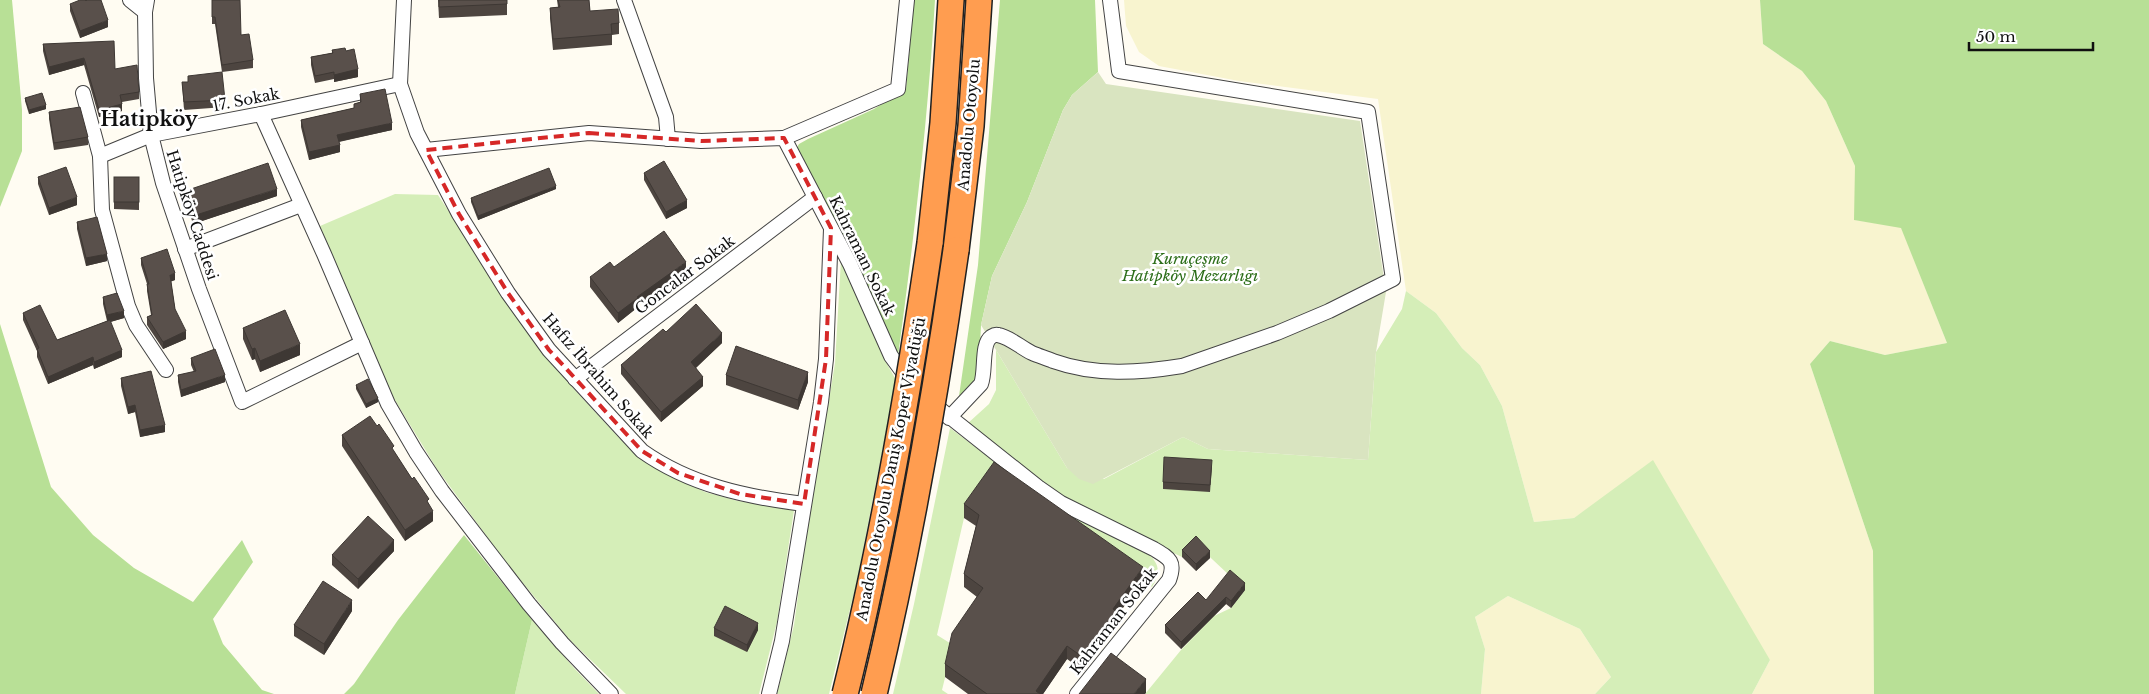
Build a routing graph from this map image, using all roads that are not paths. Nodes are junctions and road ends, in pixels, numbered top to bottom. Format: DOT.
graph roads {
  1 [pos="130,0"];
  2 [pos="404,0"];
  3 [pos="624,0"];
  4 [pos="907,0"];
  5 [pos="951,0"];
  6 [pos="979,0"];
  7 [pos="1110,0"];
  8 [pos="146,6"];
  9 [pos="400,84"];
  10 [pos="83,93"];
  11 [pos="261,114"];
  12 [pos="151,135"];
  13 [pos="784,138"];
  14 [pos="668,139"];
  15 [pos="426,150"];
  16 [pos="100,156"];
  17 [pos="814,197"];
  18 [pos="301,205"];
  19 [pos="831,228"];
  20 [pos="930,243"];
  21 [pos="186,249"];
  22 [pos="956,250"];
  23 [pos="362,343"];
  24 [pos="166,370"];
  25 [pos="575,379"];
  26 [pos="949,418"];
  27 [pos="804,504"];
  28 [pos="611,694"];
  29 [pos="769,694"];
  30 [pos="845,694"];
  31 [pos="874,694"];
  32 [pos="1077,694"];
  1 -- 8 [label="street"];
  2 -- 9 [label="street"];
  3 -- 14 [label="street"];
  4 -- 13 [label="street"];
  5 -- 20 [label="highway, Anadolu Otoyolu"];
  6 -- 22 [label="highway, Anadolu Otoyolu"];
  7 -- 26 [label="street"];
  8 -- 12 [label="street, Hatipköy Caddesi"];
  9 -- 11 [label="street, 17. Sokak"];
  9 -- 15 [label="street, Hafız İbrahim Sokak"];
  10 -- 16 [label="street"];
  11 -- 12 [label="street, 17. Sokak"];
  11 -- 18 [label="street"];
  12 -- 16 [label="street, 17. Sokak"];
  12 -- 21 [label="street, Hatipköy Caddesi"];
  13 -- 14 [label="street"];
  13 -- 17 [label="street, Kahraman Sokak"];
  14 -- 15 [label="street"];
  15 -- 25 [label="street, Hafız İbrahim Sokak"];
  16 -- 24 [label="street"];
  17 -- 19 [label="street, Kahraman Sokak"];
  17 -- 25 [label="street, Goncalar Sokak"];
  18 -- 21 [label="street"];
  18 -- 23 [label="street"];
  19 -- 26 [label="street, Kahraman Sokak"];
  19 -- 27 [label="street"];
  20 -- 30 [label="highway, Anadolu Otoyolu Daniş Koper Viyadüğü, bridge"];
  21 -- 23 [label="street, Hatipköy Caddesi"];
  22 -- 31 [label="highway, Anadolu Otoyolu Daniş Koper Viyadüğü, bridge"];
  23 -- 28 [label="street"];
  25 -- 27 [label="street, Hafız İbrahim Sokak"];
  26 -- 32 [label="street, Kahraman Sokak"];
  27 -- 29 [label="street"];
}
